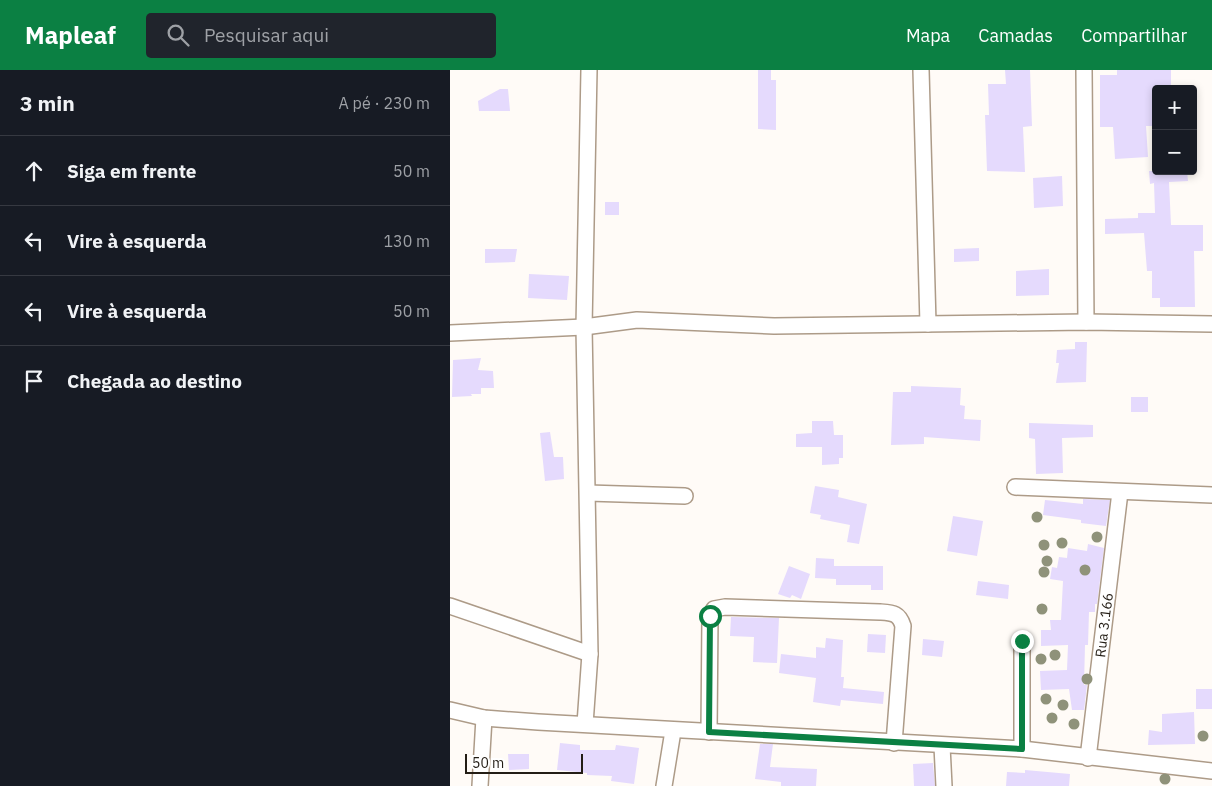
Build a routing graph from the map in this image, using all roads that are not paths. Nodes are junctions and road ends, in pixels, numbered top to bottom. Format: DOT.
graph roads {
  1 [pos="589,70"];
  2 [pos="921,70"];
  3 [pos="1084,70"];
  4 [pos="1086,322"];
  5 [pos="928,324"];
  6 [pos="1212,324"];
  7 [pos="584,327"];
  8 [pos="450,333"];
  9 [pos="1016,486"];
  10 [pos="1120,492"];
  11 [pos="588,494"];
  12 [pos="1212,495"];
  13 [pos="685,496"];
  14 [pos="450,606"];
  15 [pos="1022,641"];
  16 [pos="590,654"];
  17 [pos="450,710"];
  18 [pos="484,718"];
  19 [pos="585,724"];
  20 [pos="673,731"];
  21 [pos="709,732"];
  22 [pos="894,743"];
  23 [pos="942,746"];
  24 [pos="1022,749"];
  25 [pos="1088,758"];
  26 [pos="1212,771"];
  27 [pos="480,786"];
  28 [pos="664,786"];
  29 [pos="944,786"];
  1 -- 7 [label="street"];
  2 -- 5 [label="street"];
  3 -- 4 [label="street"];
  4 -- 5 [label="street"];
  4 -- 6 [label="street"];
  5 -- 7 [label="street"];
  7 -- 8 [label="street"];
  7 -- 11 [label="street"];
  9 -- 10 [label="street"];
  10 -- 12 [label="street"];
  10 -- 25 [label="street, Rua 3.166"];
  11 -- 13 [label="street"];
  11 -- 16 [label="street"];
  14 -- 16 [label="street"];
  15 -- 24 [label="street"];
  16 -- 19 [label="street"];
  17 -- 18 [label="street"];
  18 -- 19 [label="street"];
  18 -- 27 [label="street"];
  19 -- 20 [label="street"];
  20 -- 21 [label="street"];
  20 -- 28 [label="street"];
  21 -- 22 [label="street"];
  21 -- 22 [label="street"];
  22 -- 23 [label="street"];
  23 -- 24 [label="street"];
  23 -- 29 [label="street"];
  24 -- 25 [label="street"];
  25 -- 26 [label="street"];
}
